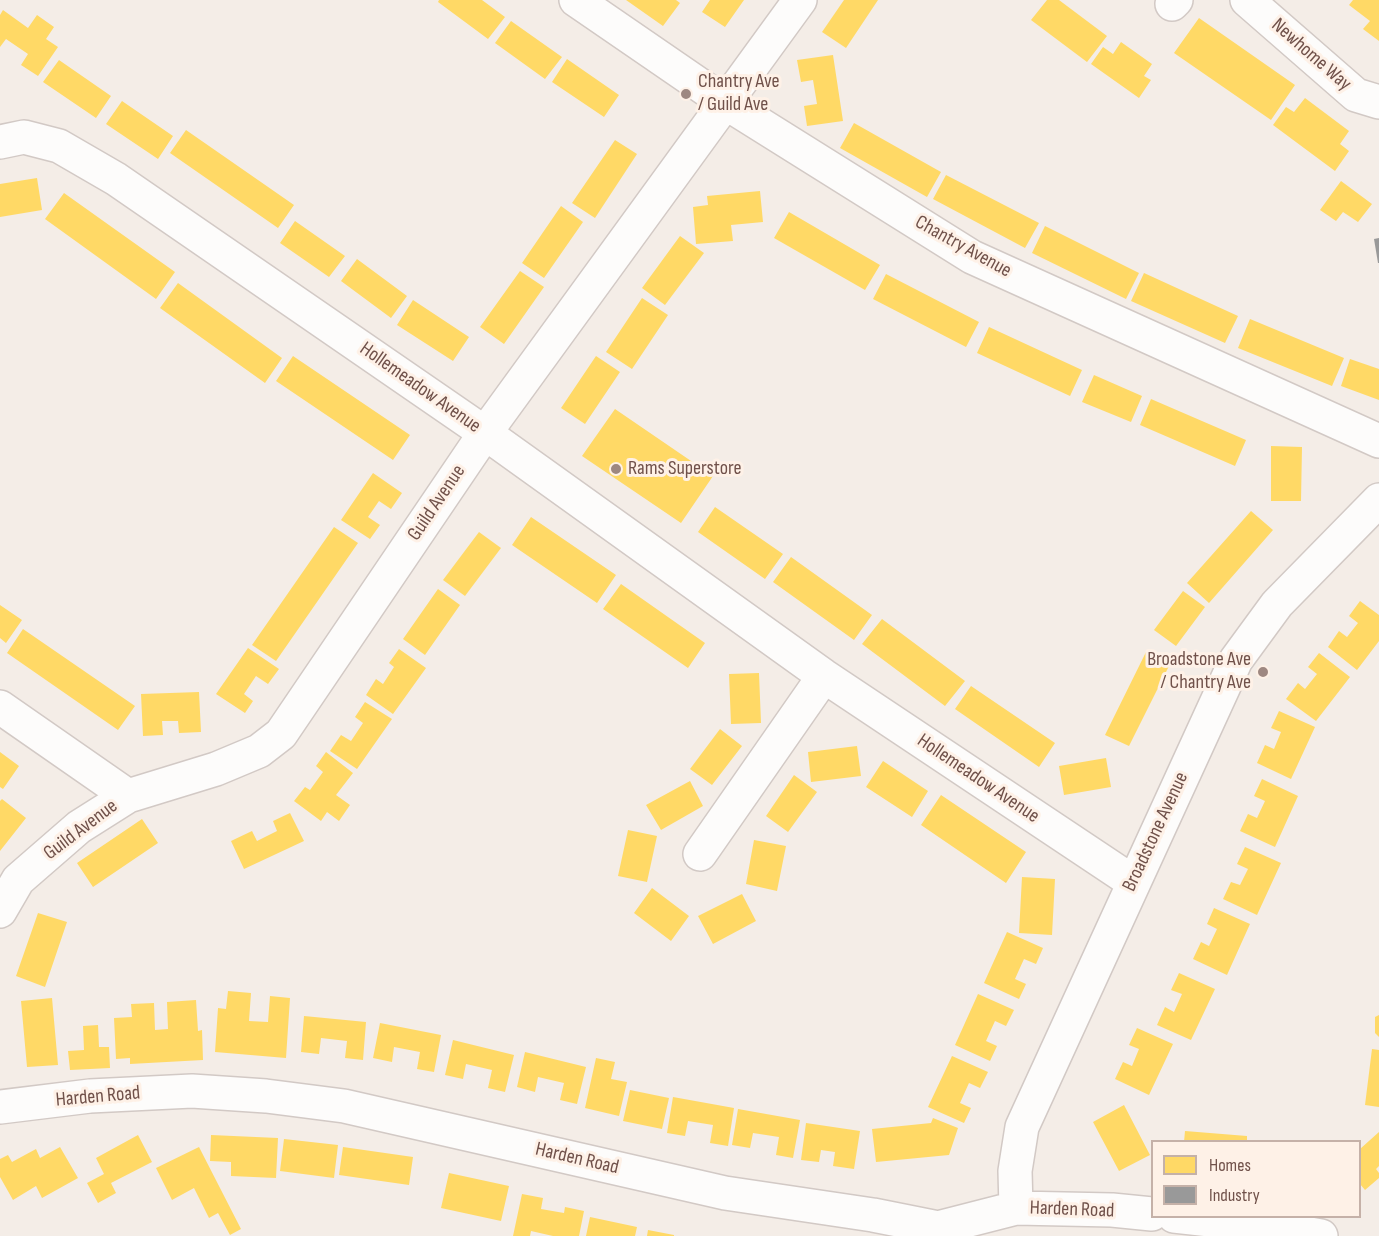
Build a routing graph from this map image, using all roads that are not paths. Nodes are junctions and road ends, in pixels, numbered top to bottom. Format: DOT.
graph roads {
  1 [pos="576,0"];
  2 [pos="800,0"];
  3 [pos="1247,0"];
  4 [pos="1379,102"];
  5 [pos="726,104"];
  6 [pos="0,142"];
  7 [pos="485,433"];
  8 [pos="1379,441"];
  9 [pos="1379,500"];
  10 [pos="824,676"];
  11 [pos="0,707"];
  12 [pos="128,796"];
  13 [pos="700,854"];
  14 [pos="1133,882"];
  15 [pos="0,911"];
  16 [pos="0,1107"];
  17 [pos="1016,1208"];
  18 [pos="1151,1214"];
  19 [pos="1187,1218"];
  20 [pos="1271,1231"];
  21 [pos="938,1232"];
  22 [pos="1321,1236"];
  1 -- 5 [label="street, Chantry Avenue"];
  2 -- 5 [label="street, Guild Avenue"];
  3 -- 4 [label="street, Newhome Way"];
  5 -- 7 [label="street, Guild Avenue"];
  5 -- 8 [label="street, Chantry Avenue"];
  6 -- 7 [label="street, Hollemeadow Avenue"];
  7 -- 10 [label="street, Hollemeadow Avenue"];
  7 -- 12 [label="street, Guild Avenue"];
  9 -- 14 [label="street, Broadstone Avenue"];
  10 -- 13 [label="street"];
  10 -- 14 [label="street, Hollemeadow Avenue"];
  11 -- 12 [label="street"];
  12 -- 15 [label="street, Guild Avenue"];
  14 -- 17 [label="street, Broadstone Avenue"];
  16 -- 21 [label="street, Harden Road"];
  17 -- 18 [label="street, Harden Road"];
  17 -- 21 [label="street, Harden Road"];
  19 -- 20 [label="street"];
  20 -- 22 [label="street"];
}
